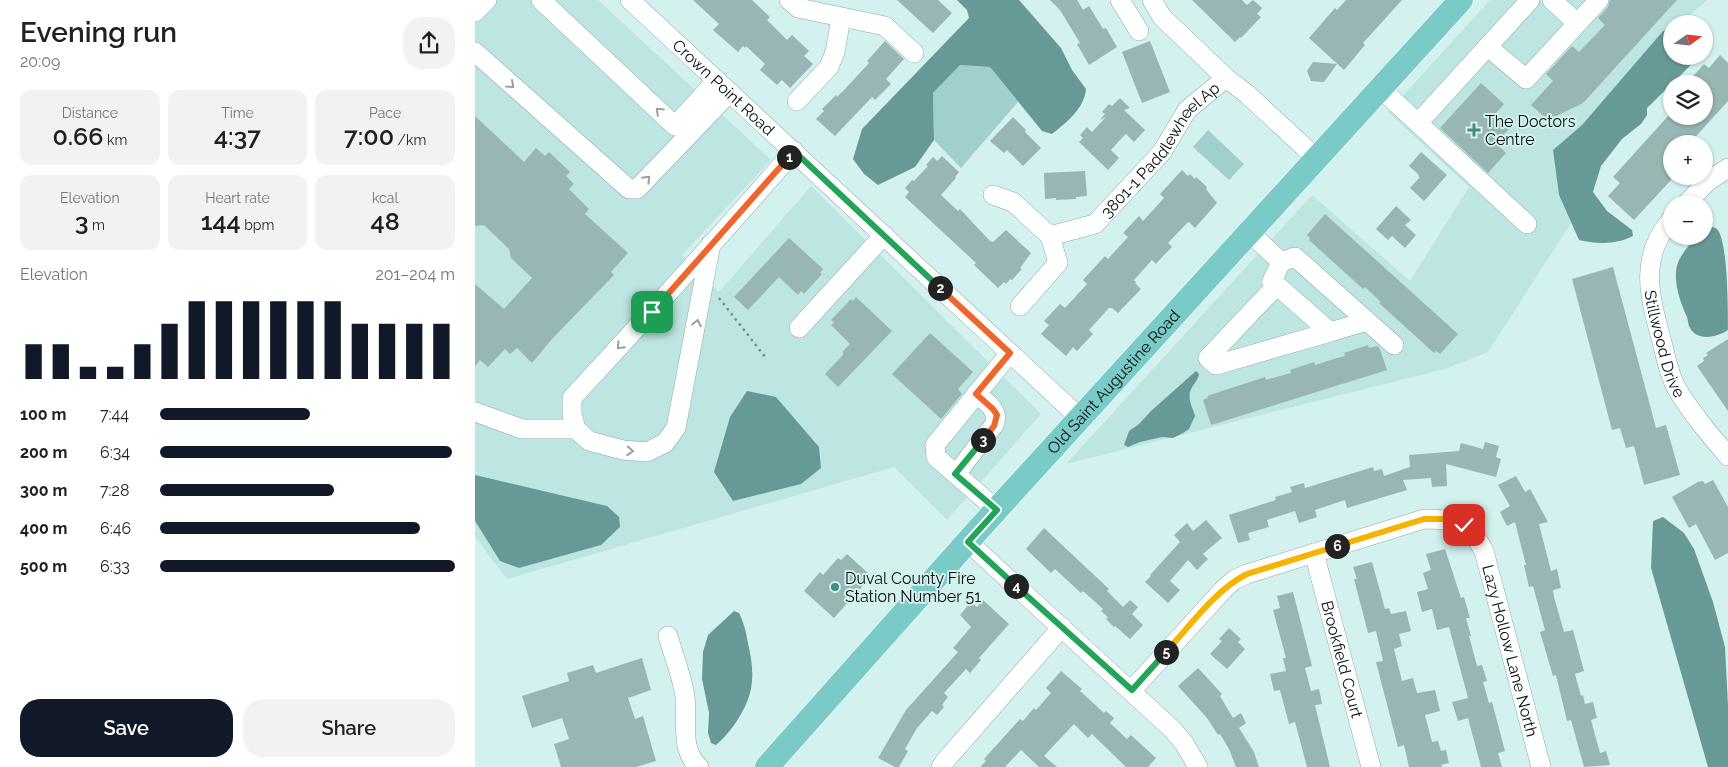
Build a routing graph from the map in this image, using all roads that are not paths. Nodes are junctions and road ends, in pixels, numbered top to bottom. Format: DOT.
graph roads {
  1 [pos="487,0"];
  2 [pos="541,0"];
  3 [pos="630,0"];
  4 [pos="789,0"];
  5 [pos="1120,0"];
  6 [pos="1153,0"];
  7 [pos="1461,0"];
  8 [pos="1530,0"];
  9 [pos="1552,0"];
  10 [pos="1599,0"];
  11 [pos="475,12"];
  12 [pos="841,18"];
  13 [pos="1577,23"];
  14 [pos="1139,32"];
  15 [pos="1488,47"];
  16 [pos="475,52"];
  17 [pos="914,53"];
  18 [pos="1226,78"];
  19 [pos="723,86"];
  20 [pos="1380,88"];
  21 [pos="797,101"];
  22 [pos="1418,123"];
  23 [pos="681,131"];
  24 [pos="794,151"];
  25 [pos="1316,158"];
  26 [pos="1728,168"];
  27 [pos="993,195"];
  28 [pos="1695,195"];
  29 [pos="1527,224"];
  30 [pos="1663,231"];
  31 [pos="1249,232"];
  32 [pos="884,236"];
  33 [pos="1050,236"];
  34 [pos="711,244"];
  35 [pos="1281,262"];
  36 [pos="1277,285"];
  37 [pos="1020,306"];
  38 [pos="1367,321"];
  39 [pos="799,328"];
  40 [pos="1330,332"];
  41 [pos="1394,345"];
  42 [pos="1010,353"];
  43 [pos="976,394"];
  44 [pos="475,412"];
  45 [pos="1080,418"];
  46 [pos="576,429"];
  47 [pos="1728,456"];
  48 [pos="961,467"];
  49 [pos="997,510"];
  50 [pos="968,542"];
  51 [pos="1314,553"];
  52 [pos="1062,627"];
  53 [pos="668,636"];
  54 [pos="1132,690"];
  55 [pos="691,765"];
  56 [pos="767,767"];
  57 [pos="941,767"];
  58 [pos="1198,767"];
  59 [pos="1371,767"];
  60 [pos="1541,767"];
  1 -- 11 [label="street"];
  23 -- 2 [label="street, one-way"];
  3 -- 19 [label="street, Crown Point Road"];
  4 -- 12 [label="street"];
  5 -- 14 [label="street"];
  6 -- 18 [label="street"];
  7 -- 20 [label="main road, Old Saint Augustine Road"];
  8 -- 15 [label="street"];
  9 -- 13 [label="street"];
  10 -- 13 [label="street"];
  12 -- 17 [label="street"];
  12 -- 21 [label="street"];
  13 -- 15 [label="street"];
  15 -- 22 [label="street"];
  16 -- 23 [label="street, one-way"];
  18 -- 25 [label="street"];
  18 -- 33 [label="street, 3801-1 Paddlewheel Ap"];
  19 -- 23 [label="street"];
  19 -- 24 [label="street, Crown Point Road"];
  20 -- 22 [label="street"];
  20 -- 25 [label="main road, Old Saint Augustine Road"];
  22 -- 29 [label="street"];
  24 -- 32 [label="street, Crown Point Road"];
  24 -- 34 [label="street"];
  25 -- 31 [label="main road, Old Saint Augustine Road"];
  26 -- 28 [label="street"];
  27 -- 33 [label="street"];
  30 -- 47 [label="street, Stillwood Drive"];
  31 -- 35 [label="street"];
  31 -- 45 [label="main road, Old Saint Augustine Road"];
  32 -- 39 [label="street"];
  32 -- 42 [label="street, Crown Point Road"];
  33 -- 37 [label="street"];
  34 -- 46 [label="street, one-way"];
  46 -- 34 [label="street, one-way"];
  35 -- 36 [label="street"];
  35 -- 38 [label="street"];
  36 -- 40 [label="street"];
  36 -- 40 [label="street"];
  38 -- 40 [label="street"];
  38 -- 41 [label="street"];
  42 -- 43 [label="street"];
  42 -- 45 [label="street, Crown Point Road"];
  43 -- 48 [label="street"];
  43 -- 48 [label="street"];
  44 -- 46 [label="street"];
  45 -- 49 [label="main road, Old Saint Augustine Road"];
  48 -- 49 [label="street"];
  49 -- 50 [label="main road, Old Saint Augustine Road"];
  50 -- 52 [label="street"];
  50 -- 56 [label="main road, Old Saint Augustine Road"];
  51 -- 54 [label="street"];
  51 -- 59 [label="street, Brookfield Court"];
  51 -- 60 [label="street, Lazy Hollow Lane North"];
  52 -- 54 [label="street"];
  52 -- 57 [label="street"];
  53 -- 55 [label="street"];
  54 -- 58 [label="street"];
}
